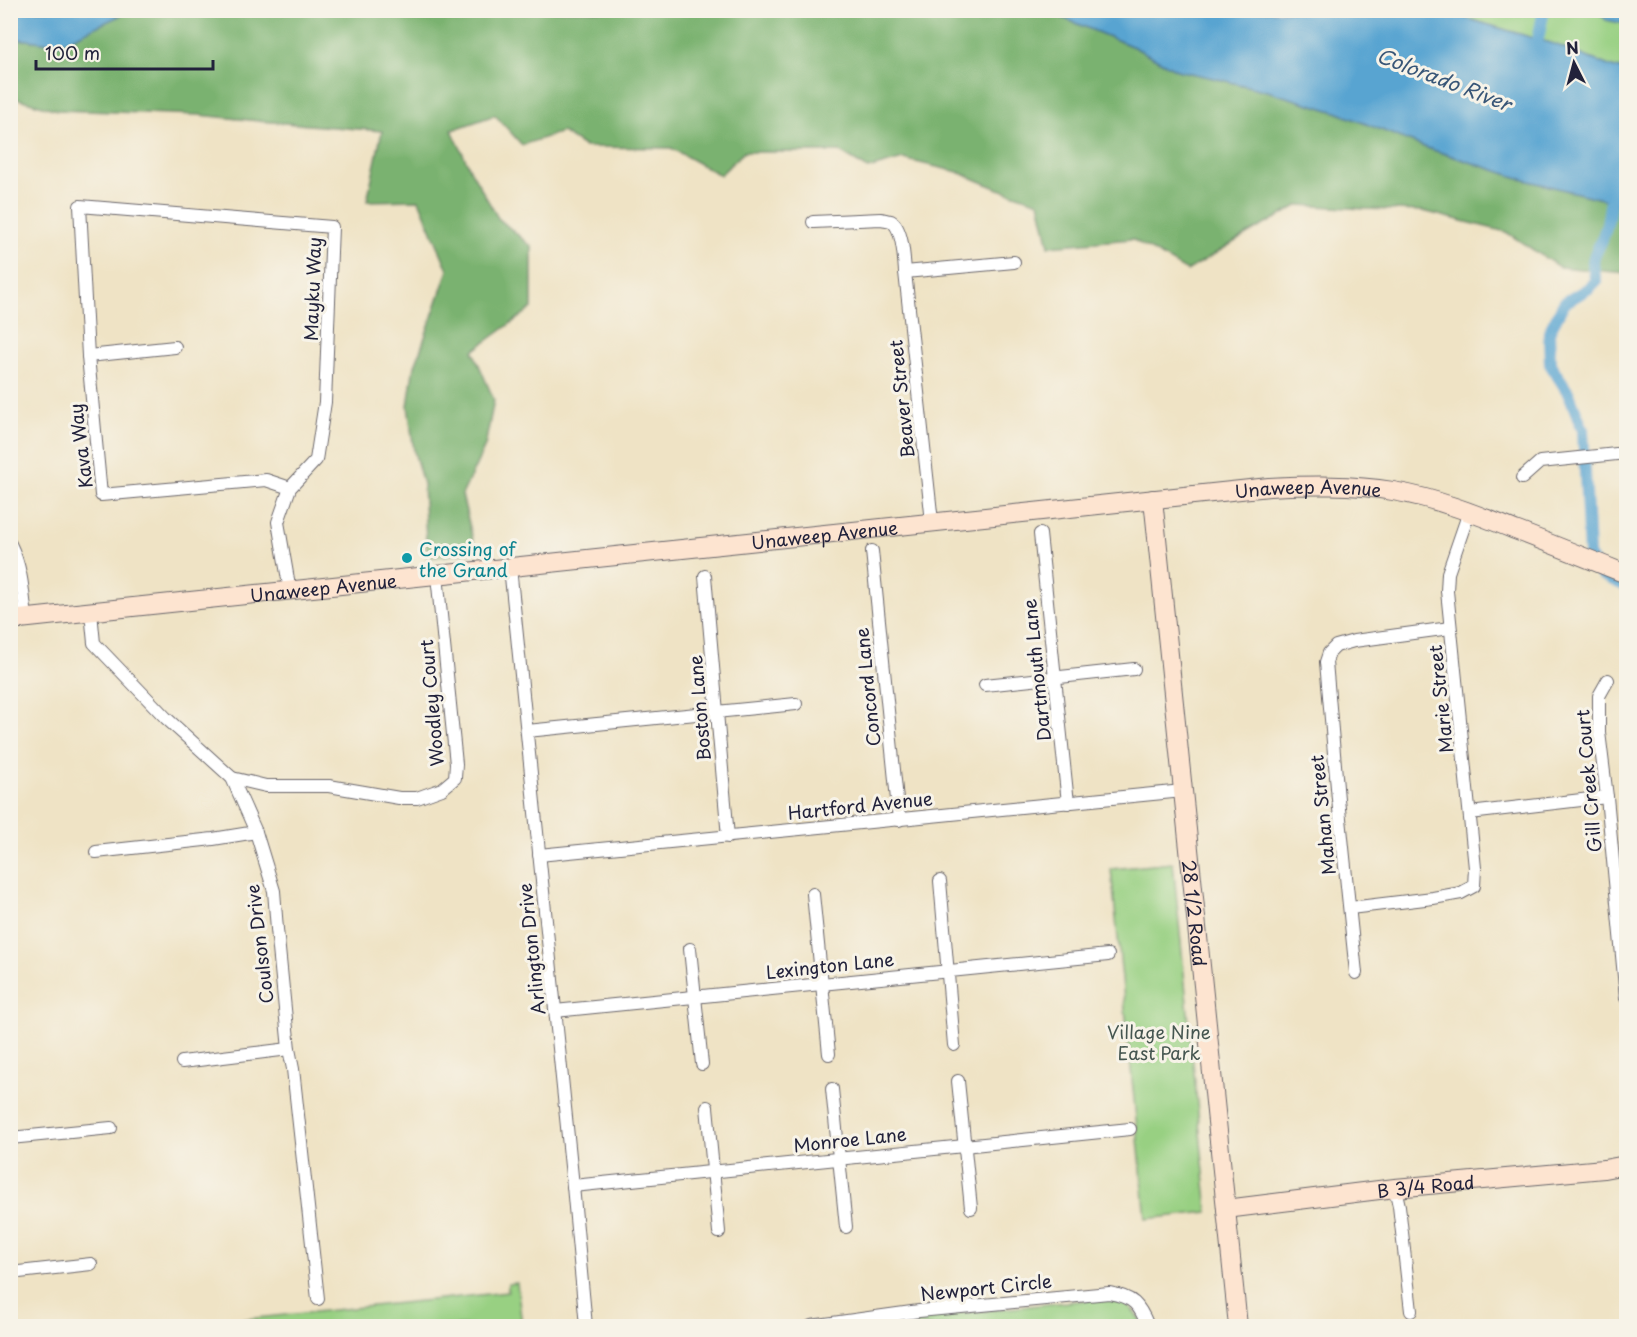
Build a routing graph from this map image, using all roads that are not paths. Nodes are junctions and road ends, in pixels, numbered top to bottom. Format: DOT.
graph roads {
  1 [pos="80,206"];
  2 [pos="813,222"];
  3 [pos="1014,262"];
  4 [pos="905,272"];
  5 [pos="175,347"];
  6 [pos="88,356"];
  7 [pos="1626,453"];
  8 [pos="1521,478"];
  9 [pos="290,488"];
  10 [pos="1153,499"];
  11 [pos="1469,512"];
  12 [pos="932,522"];
  13 [pos="1040,534"];
  14 [pos="10,544"];
  15 [pos="872,551"];
  16 [pos="510,567"];
  17 [pos="1626,574"];
  18 [pos="436,575"];
  19 [pos="705,576"];
  20 [pos="290,591"];
  21 [pos="91,612"];
  22 [pos="18,619"];
  23 [pos="1450,628"];
  24 [pos="1134,669"];
  25 [pos="1055,678"];
  26 [pos="1608,680"];
  27 [pos="985,685"];
  28 [pos="796,704"];
  29 [pos="717,711"];
  30 [pos="527,730"];
  31 [pos="232,778"];
  32 [pos="1184,791"];
  33 [pos="1607,797"];
  34 [pos="1068,802"];
  35 [pos="1470,813"];
  36 [pos="899,820"];
  37 [pos="256,832"];
  38 [pos="728,837"];
  39 [pos="96,852"];
  40 [pos="540,855"];
  41 [pos="940,881"];
  42 [pos="1621,881"];
  43 [pos="813,894"];
  44 [pos="1350,908"];
  45 [pos="690,950"];
  46 [pos="1108,955"];
  47 [pos="947,971"];
  48 [pos="1356,973"];
  49 [pos="822,984"];
  50 [pos="695,997"];
  51 [pos="1626,999"];
  52 [pos="555,1011"];
  53 [pos="954,1045"];
  54 [pos="289,1049"];
  55 [pos="829,1054"];
  56 [pos="182,1062"];
  57 [pos="702,1064"];
  58 [pos="958,1081"];
  59 [pos="832,1089"];
  60 [pos="707,1107"];
  61 [pos="111,1128"];
  62 [pos="1130,1129"];
  63 [pos="10,1138"];
  64 [pos="965,1146"];
  65 [pos="839,1158"];
  66 [pos="1626,1166"];
  67 [pos="713,1172"];
  68 [pos="573,1186"];
  69 [pos="1395,1188"];
  70 [pos="971,1208"];
  71 [pos="1226,1209"];
  72 [pos="846,1227"];
  73 [pos="719,1232"];
  74 [pos="91,1264"];
  75 [pos="10,1272"];
  76 [pos="318,1299"];
  77 [pos="1412,1311"];
  78 [pos="586,1326"];
  79 [pos="811,1326"];
  80 [pos="1148,1326"];
  81 [pos="1238,1326"];
  1 -- 6 [label="street, Kava Way"];
  1 -- 9 [label="street, Mayku Way"];
  2 -- 4 [label="street, Beaver Street"];
  3 -- 4 [label="street"];
  4 -- 12 [label="street, Beaver Street"];
  5 -- 6 [label="street"];
  6 -- 9 [label="street, Kava Way"];
  7 -- 8 [label="street"];
  9 -- 20 [label="street, Mayku Way"];
  10 -- 11 [label="main road, Unaweep Avenue"];
  10 -- 12 [label="main road, Unaweep Avenue"];
  10 -- 32 [label="main road, 28 1/2 Road"];
  11 -- 17 [label="main road, Unaweep Avenue"];
  11 -- 23 [label="street, Marie Street"];
  12 -- 16 [label="main road, Unaweep Avenue"];
  13 -- 25 [label="street, Dartmouth Lane"];
  14 -- 22 [label="street"];
  15 -- 36 [label="street, Concord Lane"];
  16 -- 18 [label="main road, Unaweep Avenue"];
  16 -- 30 [label="street, Arlington Drive"];
  18 -- 20 [label="main road, Unaweep Avenue"];
  18 -- 31 [label="street, Woodley Court"];
  19 -- 29 [label="street, Boston Lane"];
  20 -- 21 [label="main road, Unaweep Avenue"];
  21 -- 22 [label="main road, Unaweep Avenue"];
  21 -- 31 [label="street, Coulson Drive"];
  23 -- 35 [label="street, Marie Street"];
  23 -- 44 [label="street, Mahan Street"];
  24 -- 25 [label="street"];
  25 -- 27 [label="street"];
  25 -- 34 [label="street, Dartmouth Lane"];
  26 -- 33 [label="street, Gill Creek Court"];
  28 -- 29 [label="street"];
  29 -- 30 [label="street"];
  29 -- 38 [label="street, Boston Lane"];
  30 -- 40 [label="street, Arlington Drive"];
  31 -- 37 [label="street, Coulson Drive"];
  32 -- 34 [label="street, Hartford Avenue"];
  32 -- 71 [label="main road, 28 1/2 Road"];
  33 -- 35 [label="street"];
  33 -- 42 [label="street, Gill Creek Court"];
  34 -- 36 [label="street, Hartford Avenue"];
  35 -- 44 [label="street, Marie Street"];
  36 -- 38 [label="street, Hartford Avenue"];
  37 -- 39 [label="street"];
  37 -- 54 [label="street, Coulson Drive"];
  38 -- 40 [label="street, Hartford Avenue"];
  40 -- 52 [label="street, Arlington Drive"];
  41 -- 47 [label="street"];
  42 -- 51 [label="street, Gill Creek Court"];
  43 -- 49 [label="street"];
  44 -- 48 [label="street, Mahan Street"];
  45 -- 50 [label="street"];
  46 -- 47 [label="street, Lexington Lane"];
  47 -- 49 [label="street, Lexington Lane"];
  47 -- 53 [label="street"];
  49 -- 50 [label="street, Lexington Lane"];
  49 -- 55 [label="street"];
  50 -- 52 [label="street, Lexington Lane"];
  50 -- 57 [label="street"];
  52 -- 68 [label="street, Arlington Drive"];
  54 -- 56 [label="street"];
  54 -- 76 [label="street, Coulson Drive"];
  58 -- 64 [label="street"];
  59 -- 65 [label="street"];
  60 -- 67 [label="street"];
  61 -- 63 [label="street"];
  62 -- 64 [label="street, Monroe Lane"];
  64 -- 65 [label="street, Monroe Lane"];
  64 -- 70 [label="street"];
  65 -- 67 [label="street, Monroe Lane"];
  65 -- 72 [label="street"];
  66 -- 69 [label="main road, B 3/4 Road"];
  67 -- 68 [label="street, Monroe Lane"];
  67 -- 73 [label="street"];
  68 -- 78 [label="street, Arlington Drive"];
  69 -- 71 [label="main road, B 3/4 Road"];
  69 -- 77 [label="street"];
  71 -- 81 [label="main road, 28 1/2 Road"];
  74 -- 75 [label="street"];
  79 -- 80 [label="street, Newport Circle"];
}
